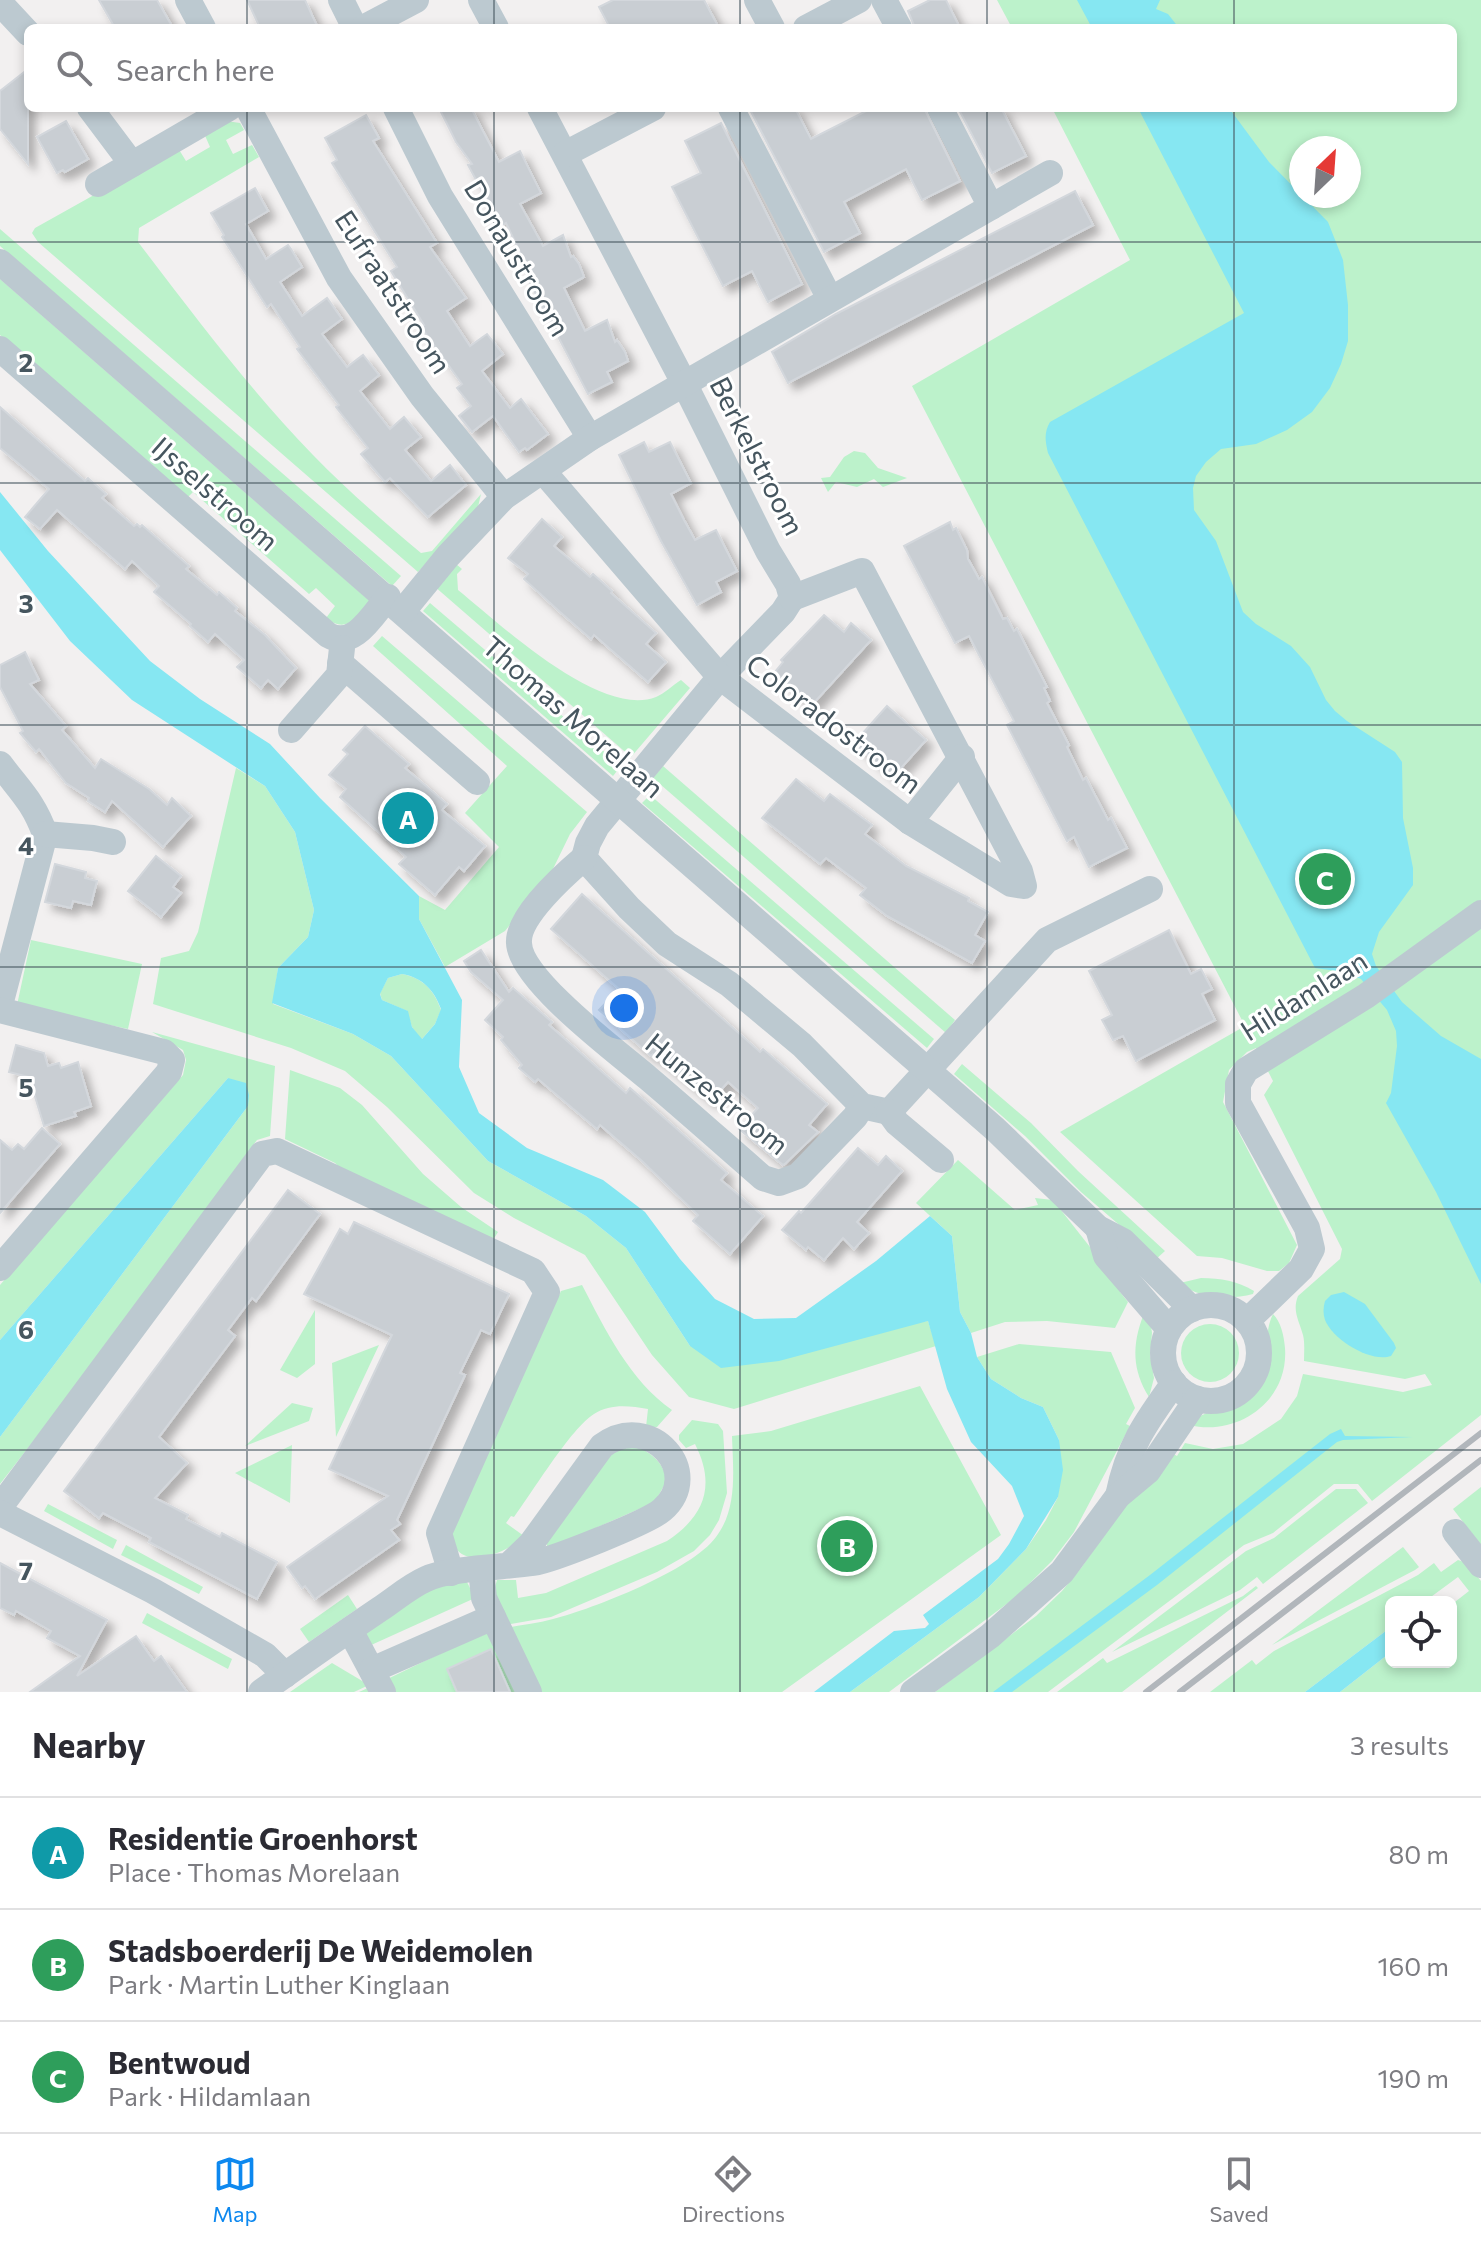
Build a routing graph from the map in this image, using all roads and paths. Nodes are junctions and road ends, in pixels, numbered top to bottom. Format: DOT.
graph roads {
  1 [pos="188,0"];
  2 [pos="341,0"];
  3 [pos="416,0"];
  4 [pos="481,0"];
  5 [pos="757,0"];
  6 [pos="859,0"];
  7 [pos="884,0"];
  8 [pos="0,3"];
  9 [pos="828,7"];
  10 [pos="201,24"];
  11 [pos="353,24"];
  12 [pos="371,24"];
  13 [pos="494,24"];
  14 [pos="770,24"];
  15 [pos="810,24"];
  16 [pos="897,24"];
  17 [pos="24,29"];
  18 [pos="93,112"];
  19 [pos="222,112"];
  20 [pos="250,112"];
  21 [pos="398,112"];
  22 [pos="542,112"];
  23 [pos="645,112"];
  24 [pos="733,112"];
  25 [pos="942,112"];
  26 [pos="565,154"];
  27 [pos="132,164"];
  28 [pos="1050,173"];
  29 [pos="98,184"];
  30 [pos="991,207"];
  31 [pos="0,262"];
  32 [pos="830,299"];
  33 [pos="0,349"];
  34 [pos="684,383"];
  35 [pos="590,438"];
  36 [pos="543,471"];
  37 [pos="504,497"];
  38 [pos="792,598"];
  39 [pos="396,604"];
  40 [pos="341,652"];
  41 [pos="720,677"];
  42 [pos="291,730"];
  43 [pos="962,757"];
  44 [pos="0,764"];
  45 [pos="477,782"];
  46 [pos="619,799"];
  47 [pos="910,822"];
  48 [pos="45,834"];
  49 [pos="113,842"];
  50 [pos="584,858"];
  51 [pos="1150,889"];
  52 [pos="1481,913"];
  53 [pos="11,915"];
  54 [pos="0,1008"];
  55 [pos="927,1069"];
  56 [pos="862,1106"];
  57 [pos="889,1112"];
  58 [pos="941,1160"];
  59 [pos="1098,1228"];
  60 [pos="0,1268"];
  61 [pos="1192,1309"];
  62 [pos="1247,1321"];
  63 [pos="1169,1329"];
  64 [pos="1174,1383"];
  65 [pos="1197,1399"];
  66 [pos="1118,1496"];
  67 [pos="0,1507"];
  68 [pos="0,1513"];
  69 [pos="1455,1532"];
  70 [pos="509,1565"];
  71 [pos="1481,1565"];
  72 [pos="481,1569"];
  73 [pos="451,1573"];
  74 [pos="493,1617"];
  75 [pos="350,1630"];
  76 [pos="285,1675"];
  77 [pos="377,1681"];
  78 [pos="261,1692"];
  79 [pos="529,1692"];
  80 [pos="913,1692"];
  1 -- 10 [label="street"];
  2 -- 11 [label="street"];
  3 -- 12 [label="street"];
  4 -- 13 [label="street"];
  5 -- 14 [label="street"];
  6 -- 9 [label="street"];
  7 -- 16 [label="street"];
  8 -- 17 [label="street"];
  9 -- 15 [label="street"];
  18 -- 27 [label="street"];
  19 -- 27 [label="street"];
  20 -- 37 [label="street, Eufraatstroom"];
  21 -- 35 [label="street, Donaustroom"];
  22 -- 26 [label="street, Berkelstroom"];
  23 -- 26 [label="street"];
  24 -- 32 [label="street"];
  25 -- 30 [label="street"];
  26 -- 34 [label="street, Berkelstroom"];
  27 -- 29 [label="street"];
  28 -- 30 [label="street"];
  30 -- 32 [label="street"];
  31 -- 39 [label="street, Thomas Morelaan"];
  32 -- 34 [label="street"];
  33 -- 40 [label="street, IJsselstroom"];
  34 -- 35 [label="street"];
  34 -- 38 [label="street, Berkelstroom"];
  35 -- 36 [label="street"];
  36 -- 37 [label="street"];
  36 -- 41 [label="street"];
  37 -- 39 [label="street"];
  38 -- 41 [label="street"];
  38 -- 43 [label="street, Coloradostroom"];
  39 -- 40 [label="street"];
  39 -- 46 [label="street, Thomas Morelaan"];
  40 -- 42 [label="street"];
  40 -- 45 [label="street, IJsselstroom"];
  41 -- 46 [label="street"];
  41 -- 47 [label="street, Coloradostroom"];
  43 -- 47 [label="street, Coloradostroom"];
  43 -- 47 [label="street, Coloradostroom"];
  44 -- 48 [label="street"];
  46 -- 50 [label="street, Hunzestroom"];
  46 -- 55 [label="street, Thomas Morelaan"];
  48 -- 49 [label="street"];
  48 -- 53 [label="street"];
  50 -- 56 [label="street"];
  50 -- 56 [label="street, Hunzestroom"];
  51 -- 55 [label="street"];
  52 -- 62 [label="street, Hildamlaan"];
  53 -- 54 [label="street"];
  54 -- 60 [label="street"];
  55 -- 57 [label="street"];
  55 -- 59 [label="street, Thomas Morelaan"];
  56 -- 57 [label="street"];
  57 -- 58 [label="street"];
  59 -- 61 [label="street, Thomas Morelaan"];
  59 -- 63 [label="street, Thomas Morelaan"];
  61 -- 62 [label="street"];
  61 -- 63 [label="street"];
  62 -- 65 [label="street"];
  63 -- 64 [label="street"];
  64 -- 65 [label="street"];
  64 -- 66 [label="street"];
  65 -- 66 [label="street"];
  66 -- 80 [label="street"];
  67 -- 73 [label="street"];
  68 -- 76 [label="street"];
  69 -- 71 [label="street"];
  70 -- 70 [label="street"];
  70 -- 72 [label="street"];
  72 -- 73 [label="street"];
  72 -- 74 [label="street"];
  73 -- 75 [label="street"];
  74 -- 77 [label="street"];
  74 -- 79 [label="street"];
  75 -- 76 [label="street"];
  75 -- 77 [label="street"];
  76 -- 78 [label="street"];
}
